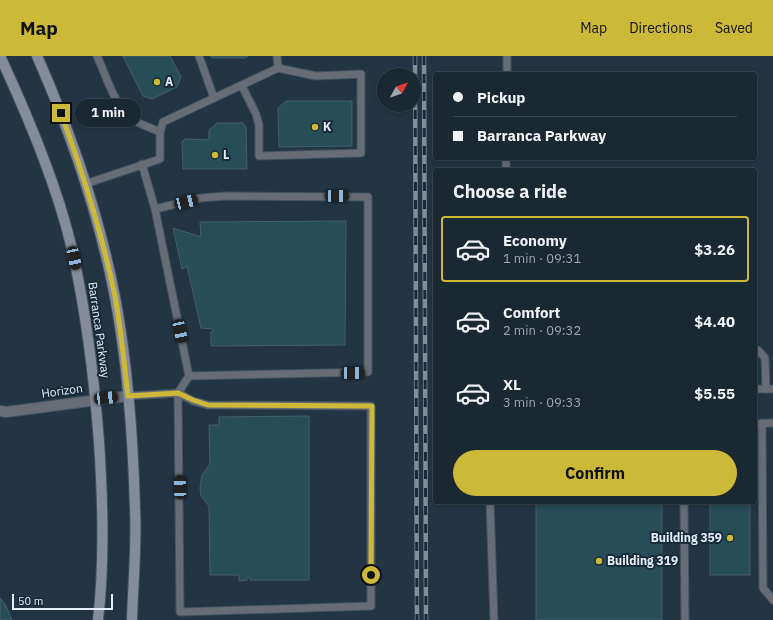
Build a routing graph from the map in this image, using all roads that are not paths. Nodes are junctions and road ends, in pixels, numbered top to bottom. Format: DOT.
graph roads {
  1 [pos="0,56"];
  2 [pos="37,56"];
  3 [pos="98,56"];
  4 [pos="199,56"];
  5 [pos="277,56"];
  6 [pos="507,56"];
  7 [pos="278,68"];
  8 [pos="507,72"];
  9 [pos="242,86"];
  10 [pos="214,98"];
  11 [pos="160,132"];
  12 [pos="142,164"];
  13 [pos="85,184"];
  14 [pos="155,209"];
  15 [pos="757,350"];
  16 [pos="189,376"];
  17 [pos="757,389"];
  18 [pos="770,389"];
  19 [pos="178,393"];
  20 [pos="128,396"];
  21 [pos="96,399"];
  22 [pos="0,411"];
  23 [pos="773,423"];
  24 [pos="759,424"];
  25 [pos="490,504"];
  26 [pos="684,504"];
  27 [pos="773,600"];
  28 [pos="180,612"];
  29 [pos="98,620"];
  30 [pos="132,620"];
  31 [pos="176,620"];
  32 [pos="494,620"];
  33 [pos="685,620"];
  1 -- 21 [label="main road, Barranca Parkway"];
  2 -- 13 [label="main road, Barranca Parkway"];
  3 -- 11 [label="lane"];
  4 -- 10 [label="lane"];
  5 -- 7 [label="lane"];
  6 -- 8 [label="lane"];
  7 -- 9 [label="lane"];
  7 -- 9 [label="lane"];
  9 -- 10 [label="lane"];
  10 -- 11 [label="lane"];
  11 -- 12 [label="lane"];
  12 -- 13 [label="lane"];
  12 -- 14 [label="lane"];
  13 -- 20 [label="main road, Barranca Parkway"];
  14 -- 16 [label="lane"];
  14 -- 16 [label="lane"];
  15 -- 18 [label="lane"];
  16 -- 19 [label="lane"];
  17 -- 18 [label="lane"];
  19 -- 20 [label="lane"];
  19 -- 28 [label="lane"];
  19 -- 28 [label="lane"];
  20 -- 21 [label="street, Horizon"];
  20 -- 30 [label="main road, Barranca Parkway"];
  21 -- 22 [label="street, Horizon"];
  21 -- 29 [label="main road, Barranca Parkway"];
  23 -- 24 [label="lane"];
  24 -- 27 [label="lane"];
  25 -- 32 [label="lane"];
  26 -- 33 [label="lane"];
  28 -- 31 [label="lane"];
}
